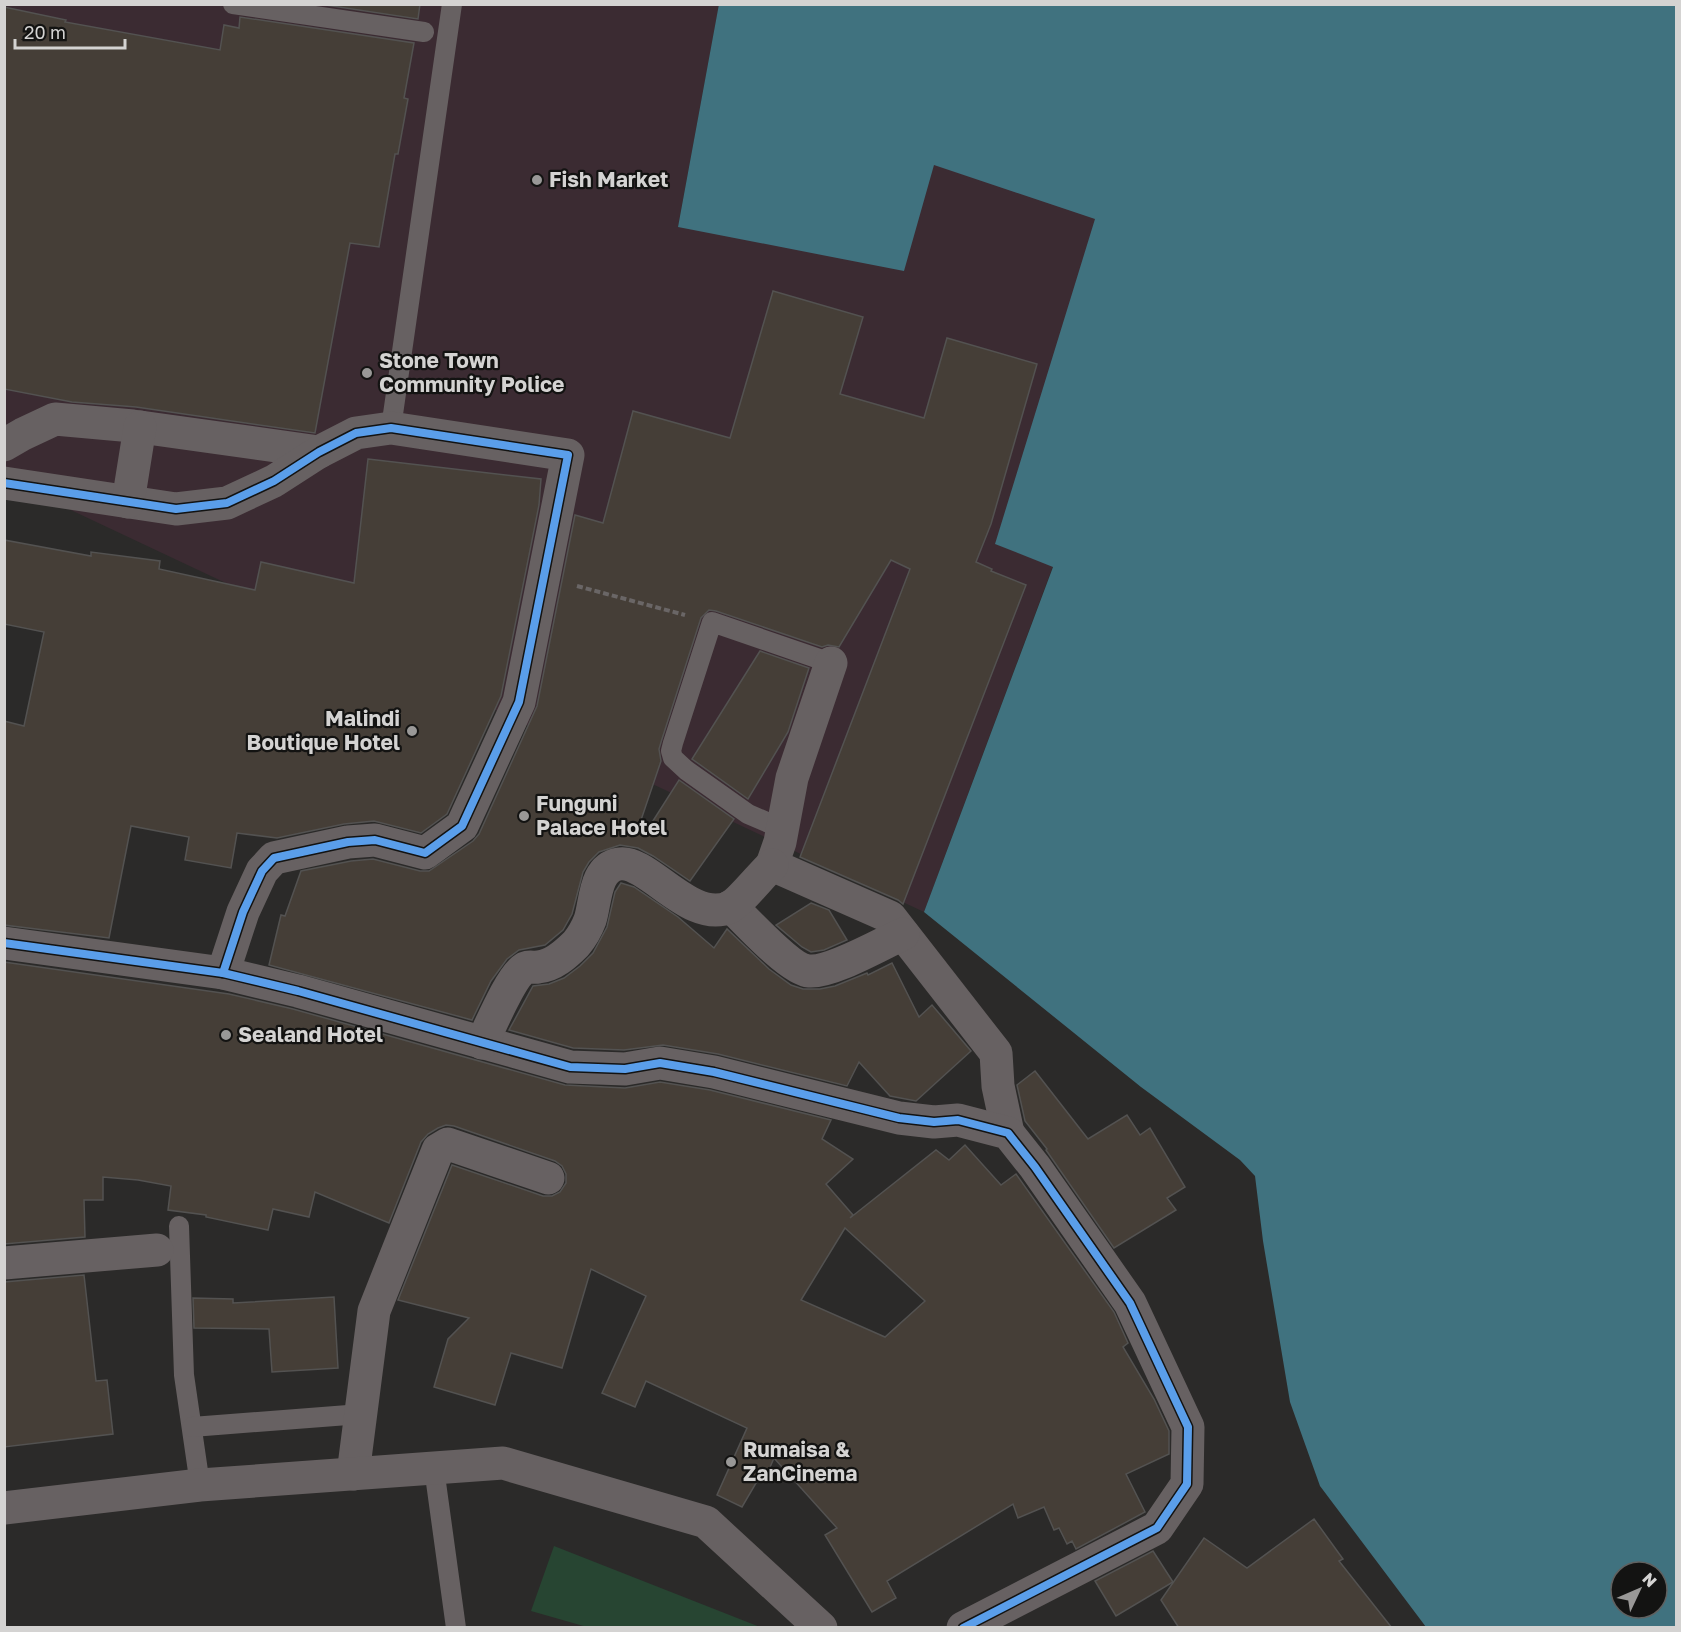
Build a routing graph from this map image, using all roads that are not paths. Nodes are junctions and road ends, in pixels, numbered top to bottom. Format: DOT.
graph roads {
  1 [pos="233,4"];
  2 [pos="452,4"];
  3 [pos="424,32"];
  4 [pos="141,427"];
  5 [pos="392,428"];
  6 [pos="4,445"];
  7 [pos="319,452"];
  8 [pos="4,483"];
  9 [pos="128,502"];
  10 [pos="831,663"];
  11 [pos="783,829"];
  12 [pos="772,865"];
  13 [pos="730,906"];
  14 [pos="903,934"];
  15 [pos="4,943"];
  16 [pos="223,973"];
  17 [pos="482,1042"];
  18 [pos="1008,1133"];
  19 [pos="548,1178"];
  20 [pos="168,1238"];
  21 [pos="4,1263"];
  22 [pos="361,1414"];
  23 [pos="192,1427"];
  24 [pos="434,1468"];
  25 [pos="353,1474"];
  26 [pos="200,1485"];
  27 [pos="4,1508"];
  28 [pos="456,1628"];
  29 [pos="821,1628"];
  30 [pos="963,1628"];
  1 -- 3 [label="lane"];
  2 -- 5 [label="lane"];
  4 -- 6 [label="street"];
  4 -- 7 [label="street"];
  4 -- 9 [label="street"];
  5 -- 7 [label="street"];
  5 -- 16 [label="street"];
  7 -- 9 [label="street"];
  8 -- 9 [label="street"];
  10 -- 11 [label="street"];
  10 -- 11 [label="lane"];
  11 -- 12 [label="street"];
  12 -- 13 [label="street"];
  12 -- 14 [label="street"];
  13 -- 14 [label="street"];
  13 -- 17 [label="street"];
  14 -- 18 [label="street"];
  15 -- 16 [label="street"];
  16 -- 17 [label="street"];
  17 -- 18 [label="street"];
  18 -- 30 [label="street"];
  19 -- 22 [label="street"];
  20 -- 21 [label="street"];
  20 -- 23 [label="lane"];
  22 -- 23 [label="lane"];
  22 -- 25 [label="street"];
  23 -- 26 [label="lane"];
  24 -- 25 [label="street"];
  24 -- 28 [label="lane"];
  24 -- 29 [label="street"];
  25 -- 26 [label="street"];
  26 -- 27 [label="street"];
}
